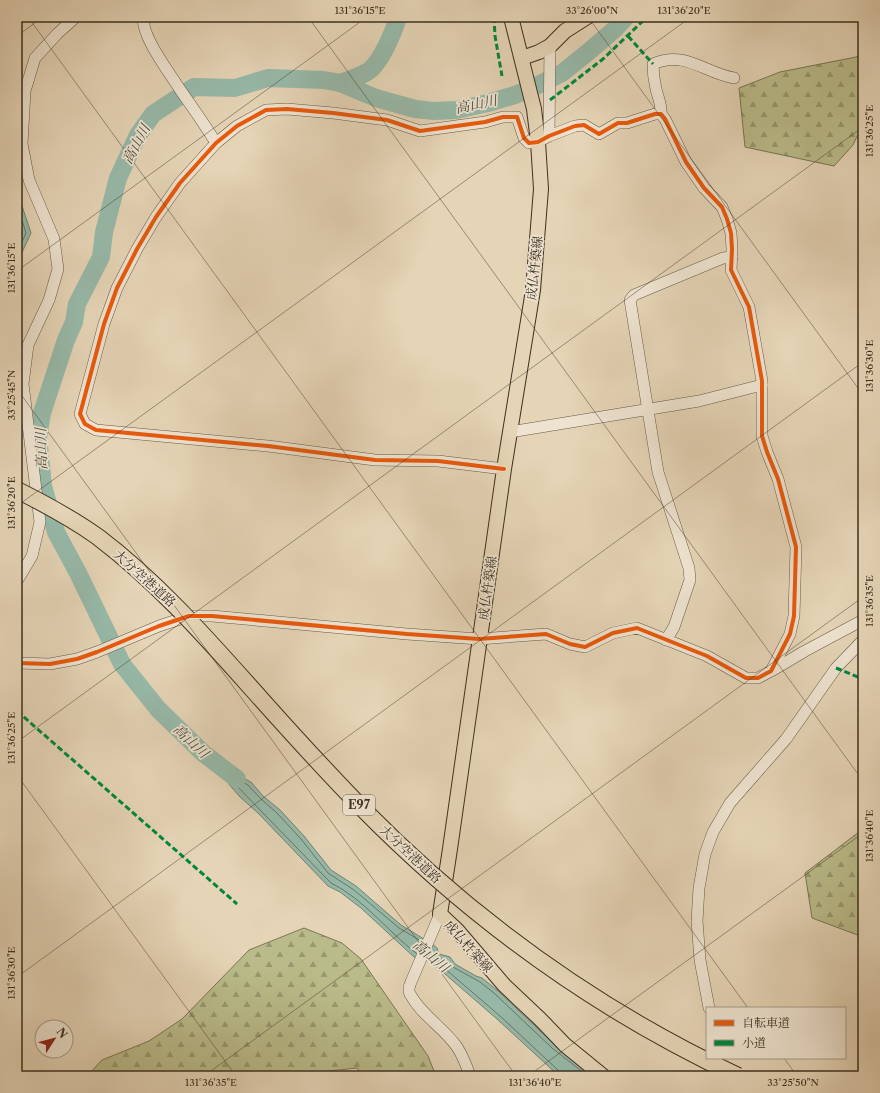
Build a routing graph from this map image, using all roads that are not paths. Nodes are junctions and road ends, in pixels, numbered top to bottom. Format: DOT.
graph roads {
  1 [pos="76,17"];
  2 [pos="143,17"];
  3 [pos="512,17"];
  4 [pos="587,17"];
  5 [pos="551,52"];
  6 [pos="523,64"];
  7 [pos="734,78"];
  8 [pos="661,114"];
  9 [pos="544,139"];
  10 [pos="216,143"];
  11 [pos="732,258"];
  12 [pos="762,385"];
  13 [pos="647,410"];
  14 [pos="510,432"];
  15 [pos="504,469"];
  16 [pos="17,490"];
  17 [pos="17,581"];
  18 [pos="863,620"];
  19 [pos="479,639"];
  20 [pos="666,640"];
  21 [pos="863,640"];
  22 [pos="17,663"];
  23 [pos="771,671"];
  24 [pos="440,914"];
  25 [pos="708,1007"];
  26 [pos="720,1059"];
  27 [pos="470,1076"];
  28 [pos="604,1076"];
  29 [pos="725,1076"];
  30 [pos="738,1076"];
  1 -- 17 [label="street"];
  2 -- 10 [label="street"];
  3 -- 6 [label="main road, 成仏杵築線"];
  4 -- 5 [label="main road"];
  5 -- 6 [label="main road"];
  5 -- 9 [label="street"];
  6 -- 9 [label="main road, 成仏杵築線"];
  7 -- 8 [label="street"];
  8 -- 9 [label="street"];
  8 -- 11 [label="street"];
  9 -- 10 [label="street"];
  9 -- 14 [label="main road, 成仏杵築線"];
  10 -- 15 [label="street"];
  11 -- 12 [label="street"];
  11 -- 13 [label="street"];
  12 -- 13 [label="street"];
  12 -- 23 [label="street"];
  13 -- 14 [label="street"];
  13 -- 20 [label="street"];
  14 -- 15 [label="main road, 成仏杵築線"];
  15 -- 19 [label="main road, 成仏杵築線"];
  16 -- 30 [label="highway, 大分空港道路 / E97, bridge"];
  18 -- 23 [label="street"];
  19 -- 20 [label="street"];
  19 -- 22 [label="street"];
  19 -- 24 [label="main road, 成仏杵築線"];
  20 -- 23 [label="street"];
  21 -- 25 [label="street"];
  24 -- 27 [label="street"];
  24 -- 28 [label="main road, 成仏杵築線"];
  26 -- 29 [label="street"];
}
